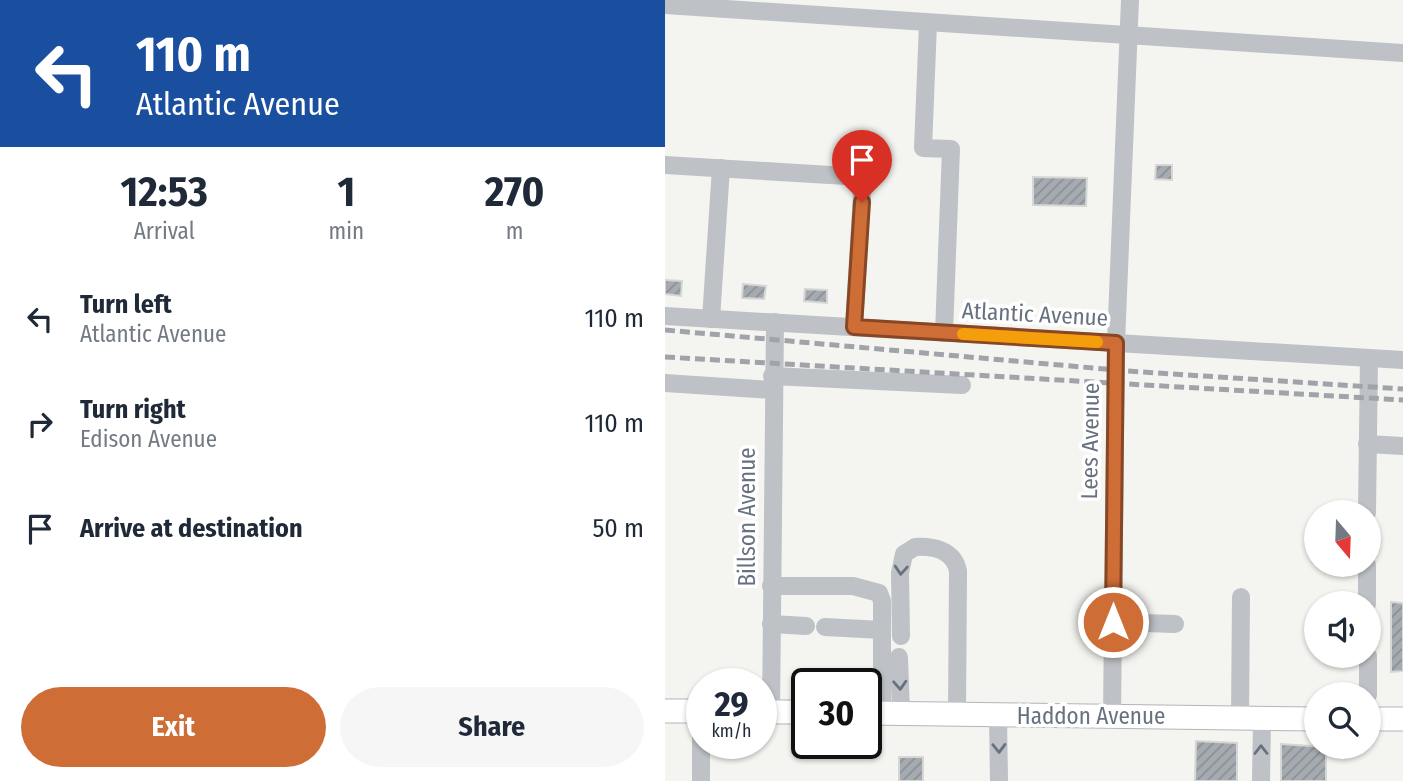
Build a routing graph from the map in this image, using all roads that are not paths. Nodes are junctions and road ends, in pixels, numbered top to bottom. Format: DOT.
graph roads {
  1 [pos="1130,0"];
  2 [pos="665,5"];
  3 [pos="928,24"];
  4 [pos="1128,35"];
  5 [pos="1403,52"];
  6 [pos="665,165"];
  7 [pos="721,168"];
  8 [pos="665,316"];
  9 [pos="711,319"];
  10 [pos="775,323"];
  11 [pos="854,327"];
  12 [pos="944,333"];
  13 [pos="1116,343"];
  14 [pos="1369,358"];
  15 [pos="1403,360"];
  16 [pos="665,383"];
  17 [pos="772,383"];
  18 [pos="962,385"];
  19 [pos="1367,444"];
  20 [pos="1403,446"];
  21 [pos="1367,500"];
  22 [pos="771,586"];
  23 [pos="1241,597"];
  24 [pos="1113,622"];
  25 [pos="771,624"];
  26 [pos="1175,624"];
  27 [pos="806,626"];
  28 [pos="825,627"];
  29 [pos="881,630"];
  30 [pos="901,636"];
  31 [pos="899,657"];
  32 [pos="768,668"];
  33 [pos="665,711"];
  34 [pos="686,711"];
  35 [pos="883,714"];
  36 [pos="957,715"];
  37 [pos="998,716"];
  38 [pos="1112,716"];
  39 [pos="1381,717"];
  40 [pos="1251,718"];
  41 [pos="1304,719"];
  42 [pos="1403,719"];
  43 [pos="701,759"];
  44 [pos="701,781"];
  45 [pos="999,781"];
  46 [pos="1261,781"];
  1 -- 4 [label="street, Lees Avenue"];
  2 -- 3 [label="street"];
  3 -- 4 [label="street"];
  3 -- 12 [label="street"];
  4 -- 5 [label="street"];
  4 -- 13 [label="street, Lees Avenue"];
  6 -- 7 [label="street"];
  7 -- 9 [label="street"];
  7 -- 11 [label="street"];
  8 -- 9 [label="street, Atlantic Avenue"];
  9 -- 10 [label="street, Atlantic Avenue"];
  10 -- 11 [label="street, Atlantic Avenue"];
  10 -- 17 [label="street, Billson Avenue"];
  11 -- 12 [label="street, Atlantic Avenue"];
  12 -- 13 [label="street, Atlantic Avenue"];
  13 -- 14 [label="street, Atlantic Avenue"];
  13 -- 24 [label="street, Lees Avenue"];
  14 -- 15 [label="street, Atlantic Avenue"];
  14 -- 19 [label="street"];
  16 -- 17 [label="street"];
  17 -- 18 [label="street"];
  17 -- 22 [label="street, Billson Avenue"];
  19 -- 20 [label="street"];
  19 -- 21 [label="street"];
  22 -- 25 [label="street, Billson Avenue"];
  22 -- 29 [label="street"];
  23 -- 40 [label="street"];
  24 -- 26 [label="street"];
  24 -- 38 [label="street, Lees Avenue"];
  25 -- 27 [label="street"];
  25 -- 32 [label="street, Billson Avenue"];
  28 -- 29 [label="street"];
  29 -- 35 [label="street"];
  36 -- 30 [label="street, one-way"];
  31 -- 35 [label="street, one-way"];
  33 -- 34 [label="main road"];
  35 -- 36 [label="main road, Haddon Avenue"];
  36 -- 37 [label="main road, Haddon Avenue"];
  37 -- 38 [label="main road, Haddon Avenue"];
  37 -- 45 [label="street, one-way"];
  38 -- 40 [label="main road, Haddon Avenue"];
  39 -- 42 [label="main road"];
  40 -- 41 [label="main road, Haddon Avenue"];
  46 -- 40 [label="street, one-way"];
  43 -- 44 [label="street"];
}
